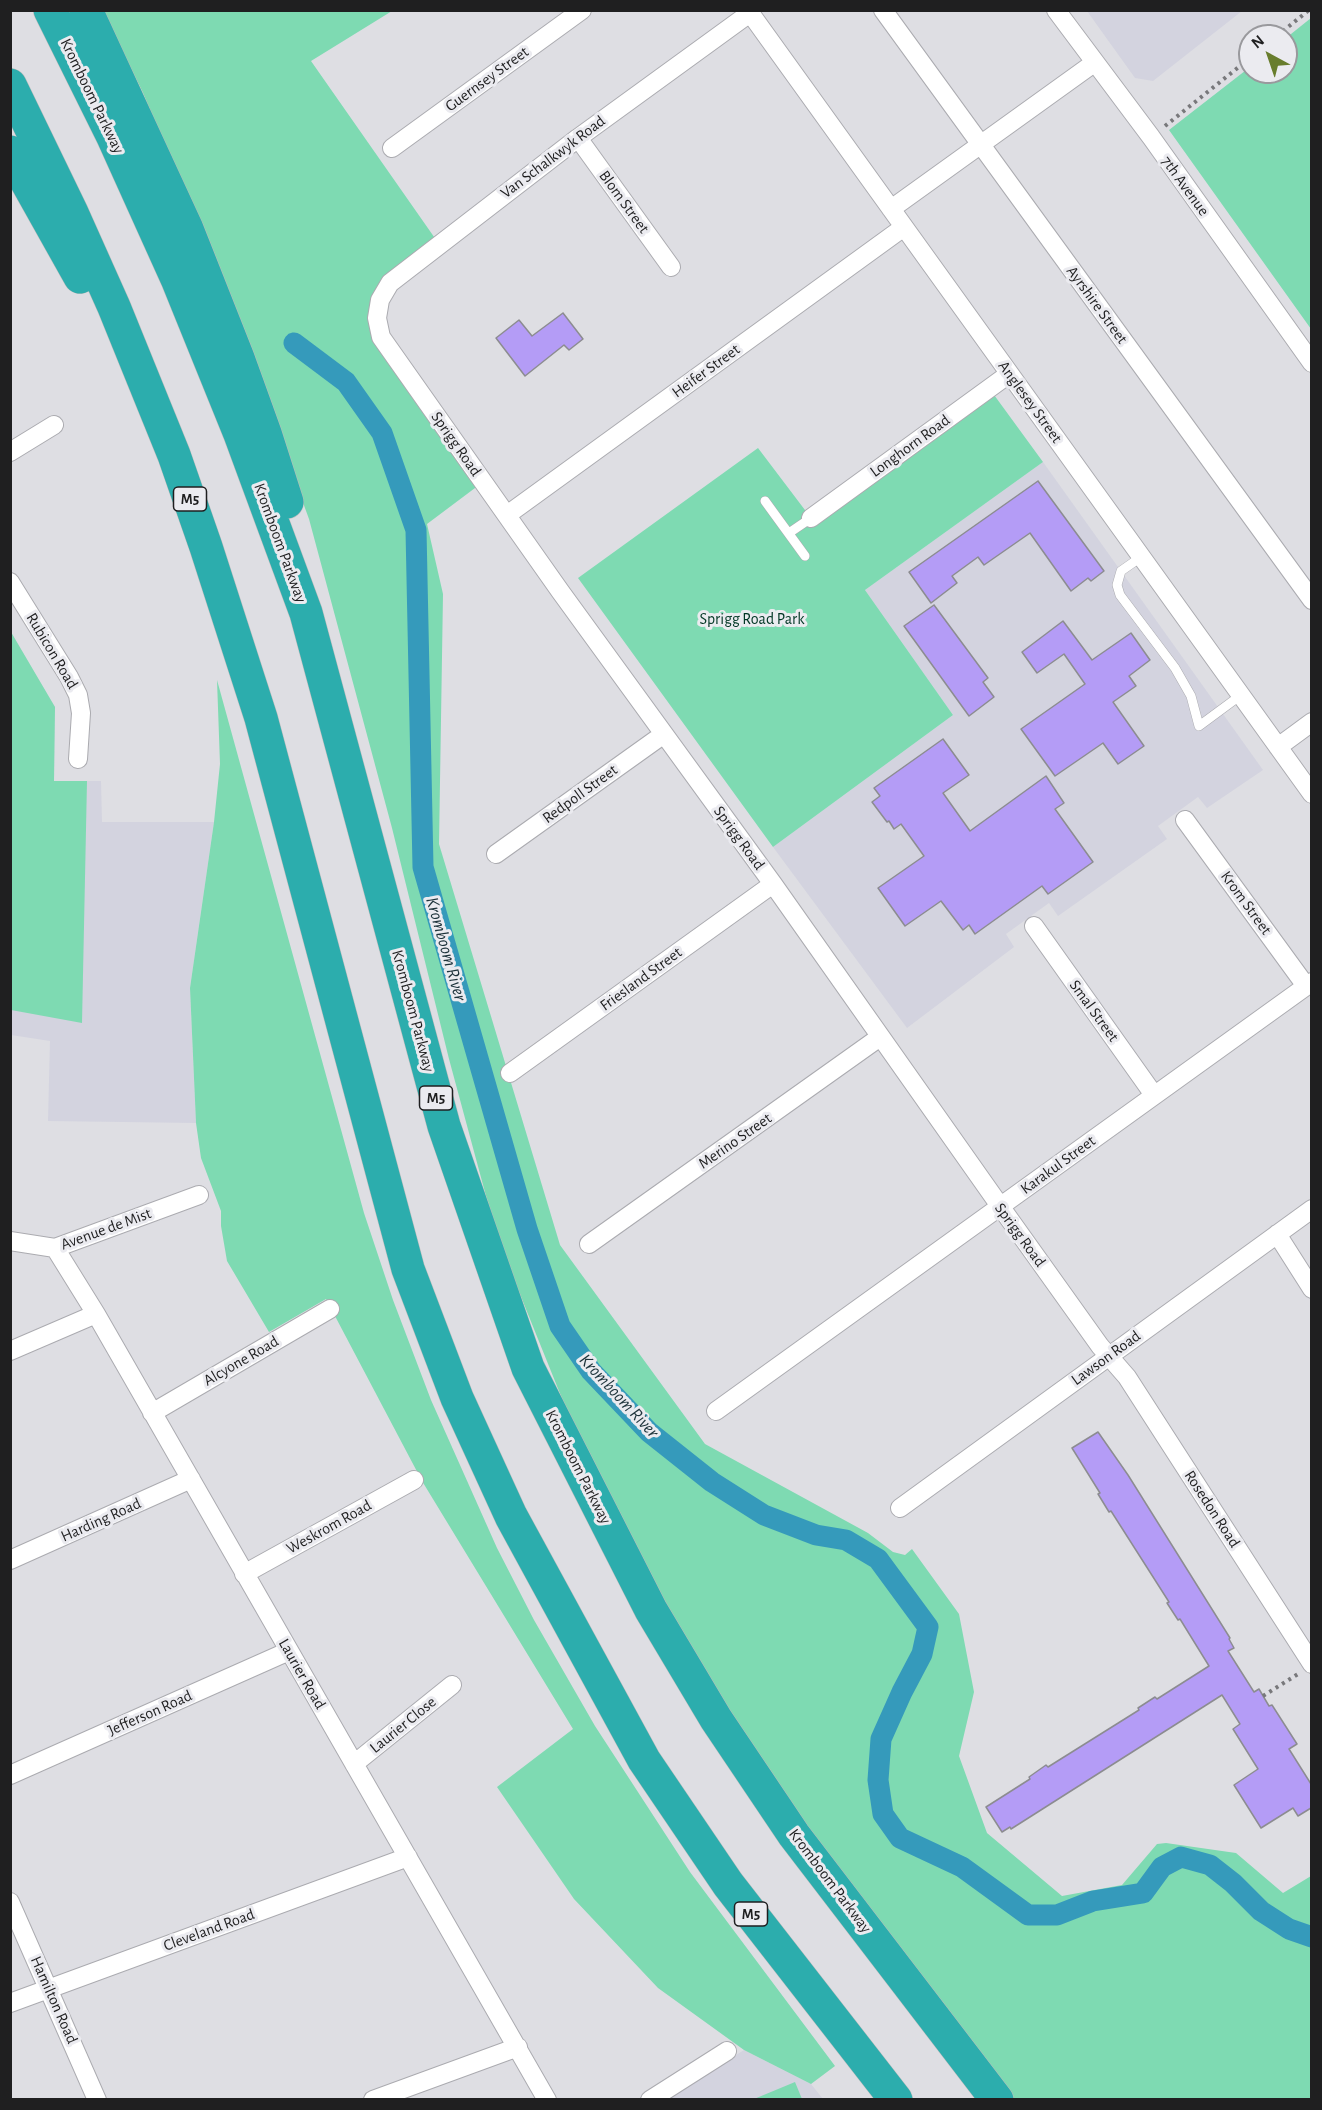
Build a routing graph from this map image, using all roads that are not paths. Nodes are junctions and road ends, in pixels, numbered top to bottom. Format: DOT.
graph roads {
  1 [pos="50,10"];
  2 [pos="86,10"];
  3 [pos="582,10"];
  4 [pos="883,10"];
  5 [pos="1056,10"];
  6 [pos="749,12"];
  7 [pos="1094,63"];
  8 [pos="10,85"];
  9 [pos="578,138"];
  10 [pos="980,144"];
  11 [pos="393,148"];
  12 [pos="10,152"];
  13 [pos="891,209"];
  14 [pos="904,227"];
  15 [pos="671,267"];
  16 [pos="377,318"];
  17 [pos="134,355"];
  18 [pos="1311,363"];
  19 [pos="1010,374"];
  20 [pos="54,426"];
  21 [pos="10,452"];
  22 [pos="765,501"];
  23 [pos="507,515"];
  24 [pos="811,518"];
  25 [pos="789,533"];
  26 [pos="805,556"];
  27 [pos="1141,557"];
  28 [pos="10,582"];
  29 [pos="1311,600"];
  30 [pos="306,613"];
  31 [pos="1241,695"];
  32 [pos="1311,722"];
  33 [pos="664,734"];
  34 [pos="1278,747"];
  35 [pos="78,759"];
  36 [pos="1311,794"];
  37 [pos="1185,820"];
  38 [pos="496,854"];
  39 [pos="773,884"];
  40 [pos="1034,926"];
  41 [pos="1309,984"];
  42 [pos="880,1037"];
  43 [pos="510,1073"];
  44 [pos="1154,1095"];
  45 [pos="199,1195"];
  46 [pos="1000,1206"];
  47 [pos="1311,1209"];
  48 [pos="1276,1234"];
  49 [pos="10,1241"];
  50 [pos="589,1244"];
  51 [pos="56,1248"];
  52 [pos="1311,1289"];
  53 [pos="330,1309"];
  54 [pos="96,1314"];
  55 [pos="10,1351"];
  56 [pos="1109,1356"];
  57 [pos="716,1411"];
  58 [pos="152,1413"];
  59 [pos="191,1479"];
  60 [pos="414,1480"];
  61 [pos="900,1508"];
  62 [pos="10,1560"];
  63 [pos="244,1574"];
  64 [pos="289,1651"];
  65 [pos="1306,1668"];
  66 [pos="452,1685"];
  67 [pos="354,1764"];
  68 [pos="10,1775"];
  69 [pos="408,1857"];
  70 [pos="10,1902"];
  71 [pos="50,1989"];
  72 [pos="10,2003"];
  73 [pos="518,2047"];
  74 [pos="727,2051"];
  75 [pos="97,2100"];
  76 [pos="373,2100"];
  77 [pos="547,2100"];
  78 [pos="650,2100"];
  79 [pos="896,2100"];
  80 [pos="997,2100"];
  1 -- 30 [label="highway, Kromboom Parkway / M5"];
  2 -- 30 [label="highway"];
  3 -- 11 [label="street, Guernsey Street"];
  4 -- 10 [label="street, Ayrshire Street"];
  5 -- 7 [label="street, 7th Avenue"];
  6 -- 9 [label="street, Van Schalkwyk Road"];
  6 -- 13 [label="street, Anglesey Street"];
  7 -- 10 [label="street"];
  7 -- 18 [label="street, 7th Avenue"];
  8 -- 17 [label="highway, M5"];
  9 -- 15 [label="street, Blom Street"];
  9 -- 16 [label="street, Van Schalkwyk Road"];
  10 -- 13 [label="street"];
  10 -- 29 [label="street, Ayrshire Street"];
  12 -- 17 [label="highway"];
  13 -- 14 [label="street, Anglesey Street"];
  14 -- 19 [label="street, Anglesey Street"];
  14 -- 23 [label="street, Heifer Street"];
  16 -- 23 [label="street, Sprigg Road"];
  17 -- 79 [label="highway, M5"];
  19 -- 24 [label="street, Longhorn Road"];
  19 -- 27 [label="street, Anglesey Street"];
  20 -- 21 [label="street"];
  22 -- 25 [label="lane"];
  23 -- 33 [label="street, Sprigg Road"];
  24 -- 25 [label="lane"];
  25 -- 26 [label="lane"];
  27 -- 31 [label="street, Anglesey Street"];
  27 -- 31 [label="lane"];
  28 -- 35 [label="street, Rubicon Road"];
  30 -- 80 [label="highway, Kromboom Parkway / M5"];
  31 -- 34 [label="street, Anglesey Street"];
  32 -- 34 [label="street"];
  33 -- 38 [label="street, Redpoll Street"];
  33 -- 39 [label="street, Sprigg Road"];
  34 -- 36 [label="street, Anglesey Street"];
  37 -- 41 [label="street, Krom Street"];
  39 -- 42 [label="street, Sprigg Road"];
  39 -- 43 [label="street, Friesland Street"];
  40 -- 44 [label="street, Smal Street"];
  41 -- 44 [label="street, Karakul Street"];
  42 -- 46 [label="street, Sprigg Road"];
  42 -- 50 [label="street, Merino Street"];
  44 -- 46 [label="street, Karakul Street"];
  45 -- 51 [label="street, Avenue de Mist"];
  46 -- 56 [label="street, Sprigg Road"];
  46 -- 57 [label="street, Karakul Street"];
  47 -- 48 [label="street, Lawson Road"];
  48 -- 52 [label="street"];
  48 -- 56 [label="street, Lawson Road"];
  49 -- 51 [label="street, Avenue de Mist"];
  51 -- 54 [label="street, Laurier Road"];
  53 -- 58 [label="street, Alcyone Road"];
  54 -- 55 [label="street"];
  54 -- 58 [label="street, Laurier Road"];
  56 -- 61 [label="street, Lawson Road"];
  56 -- 65 [label="street, Rosedon Road"];
  58 -- 59 [label="street, Laurier Road"];
  59 -- 62 [label="street, Harding Road"];
  59 -- 63 [label="street, Laurier Road"];
  60 -- 63 [label="street, Weskrom Road"];
  63 -- 64 [label="street, Laurier Road"];
  64 -- 67 [label="street, Laurier Road"];
  64 -- 68 [label="street, Jefferson Road"];
  66 -- 67 [label="street, Laurier Close"];
  67 -- 69 [label="street, Laurier Road"];
  69 -- 71 [label="street, Cleveland Road"];
  69 -- 73 [label="street, Laurier Road"];
  70 -- 71 [label="street, Hamilton Road"];
  71 -- 72 [label="street, Cleveland Road"];
  71 -- 75 [label="street, Hamilton Road"];
  73 -- 76 [label="street"];
  73 -- 77 [label="street, Laurier Road"];
  74 -- 78 [label="street"];
}
